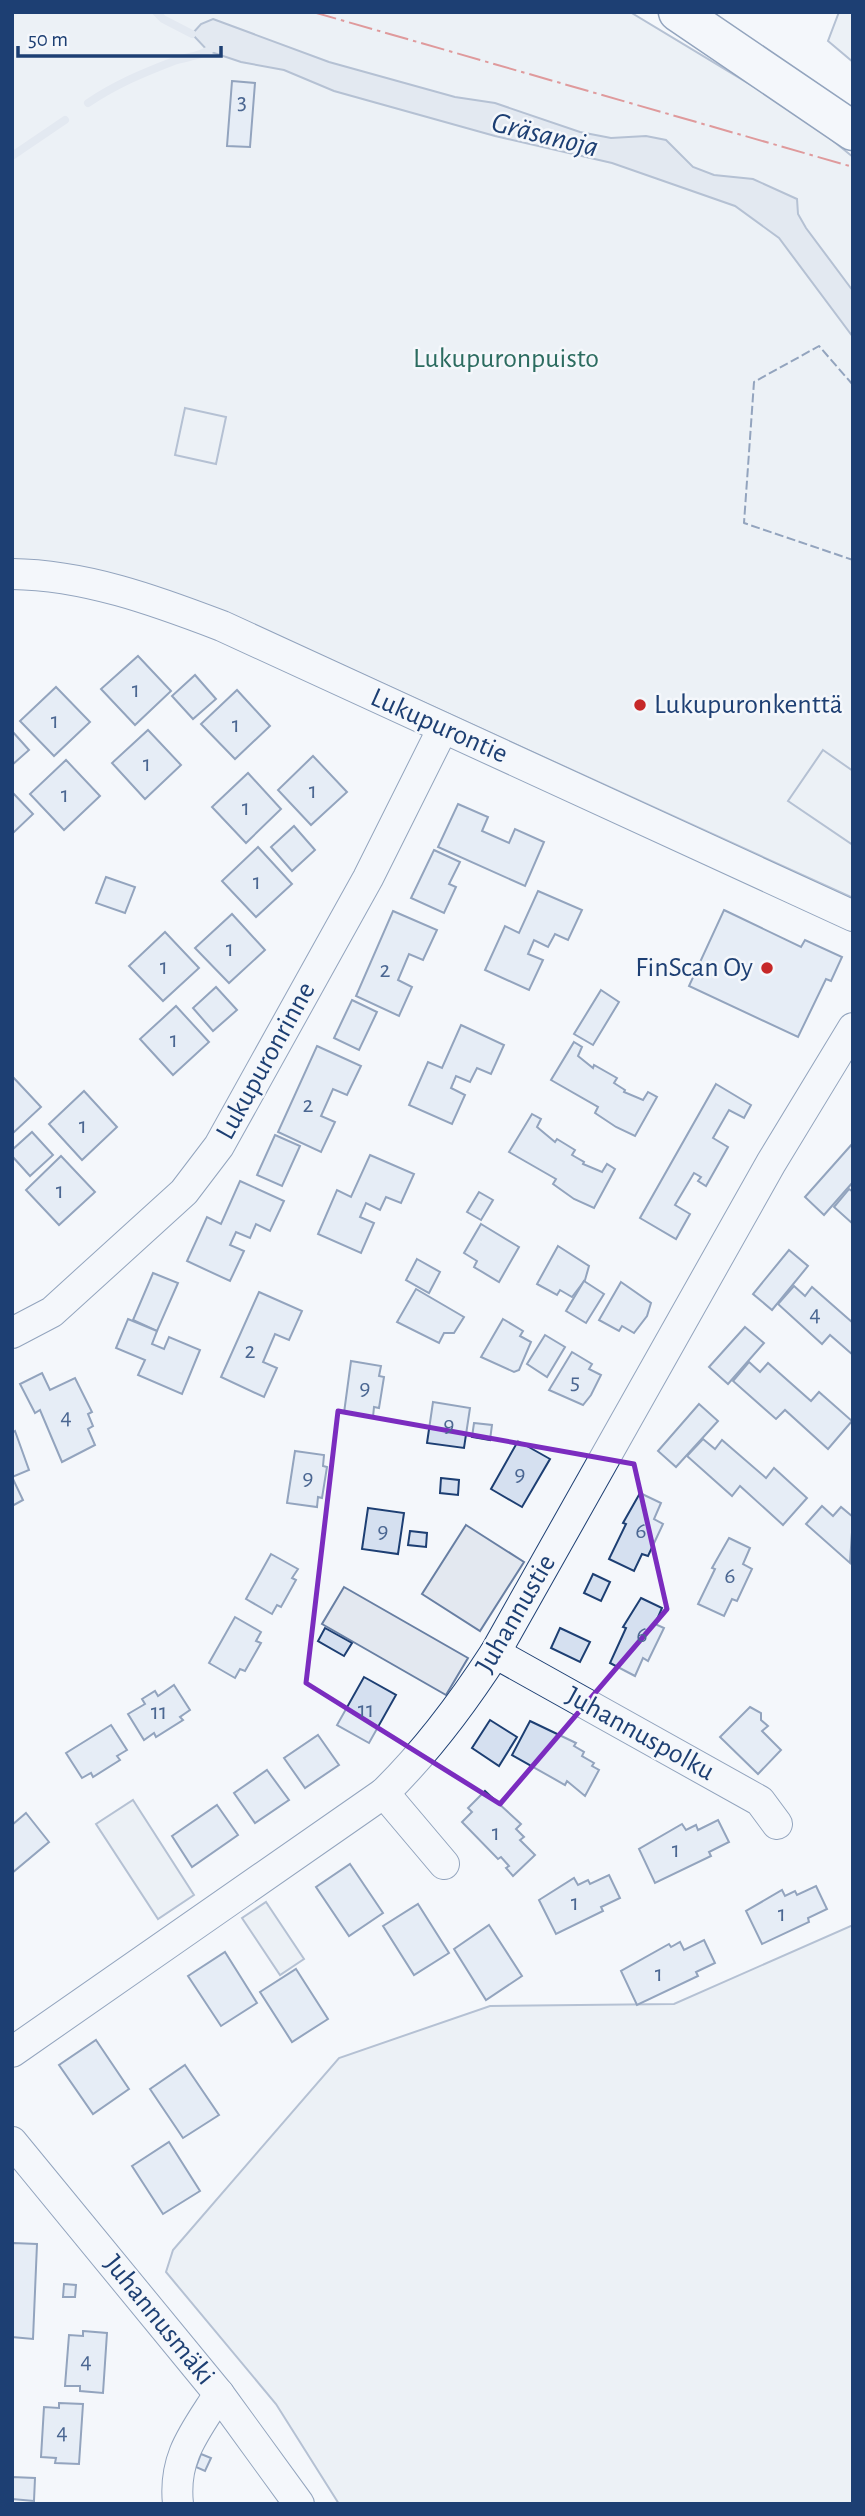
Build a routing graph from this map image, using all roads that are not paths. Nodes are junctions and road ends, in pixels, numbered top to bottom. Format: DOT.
graph roads {
  1 [pos="678,12"];
  2 [pos="853,131"];
  3 [pos="12,574"];
  4 [pos="443,728"];
  5 [pos="853,916"];
  6 [pos="853,1028"];
  7 [pos="12,1333"];
  8 [pos="495,1653"];
  9 [pos="384,1793"];
  10 [pos="777,1824"];
  11 [pos="444,1864"];
  12 [pos="12,2052"];
  13 [pos="12,2142"];
  14 [pos="219,2394"];
  15 [pos="178,2504"];
  16 [pos="299,2504"];
  1 -- 2 [label="main road"];
  3 -- 4 [label="street, Lukupurontie"];
  4 -- 5 [label="street, Lukupurontie"];
  4 -- 7 [label="street, Lukupuronrinne"];
  6 -- 8 [label="street, Juhannustie"];
  8 -- 9 [label="street, Juhannustie"];
  8 -- 10 [label="street, Juhannuspolku"];
  9 -- 11 [label="street"];
  9 -- 12 [label="street, Juhannustie"];
  13 -- 14 [label="street, Juhannusmäki"];
  14 -- 15 [label="street"];
  14 -- 16 [label="street, Juhannusmäki"];
}
